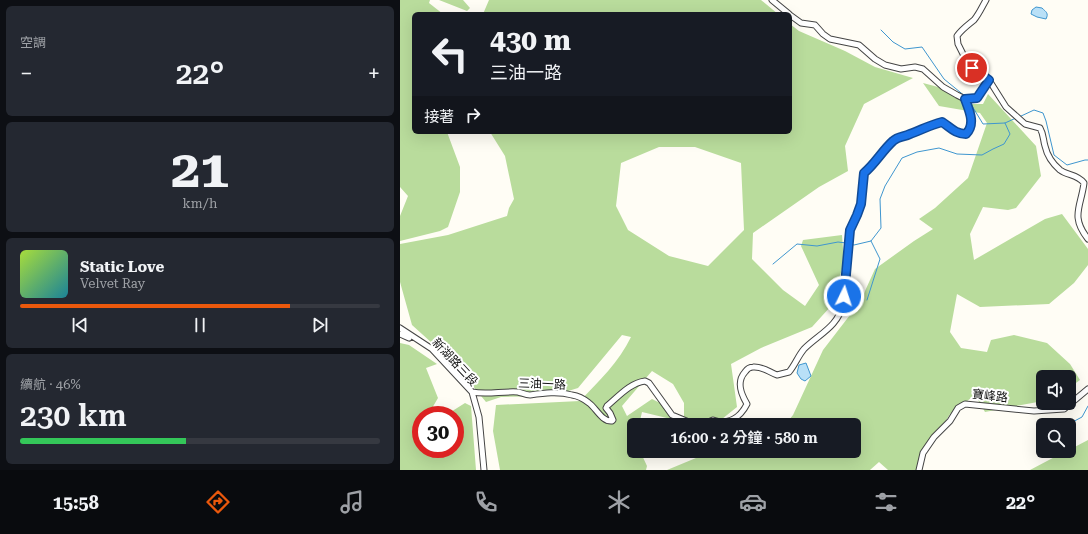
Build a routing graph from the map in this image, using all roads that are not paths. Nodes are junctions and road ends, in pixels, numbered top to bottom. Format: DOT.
graph roads {
  1 [pos="772,0"];
  2 [pos="986,0"];
  3 [pos="786,12"];
  4 [pos="792,17"];
  5 [pos="989,80"];
  6 [pos="965,99"];
  7 [pos="1088,239"];
  8 [pos="400,328"];
  9 [pos="400,334"];
  10 [pos="425,344"];
  11 [pos="1088,389"];
  12 [pos="472,392"];
  13 [pos="679,418"];
  14 [pos="735,418"];
  15 [pos="484,470"];
  16 [pos="919,470"];
  1 -- 3 [label="street"];
  2 -- 5 [label="street"];
  4 -- 6 [label="street"];
  5 -- 6 [label="street"];
  5 -- 7 [label="street"];
  6 -- 14 [label="street"];
  8 -- 10 [label="street, 新湖路三段"];
  9 -- 10 [label="street"];
  10 -- 12 [label="street, 新湖路三段"];
  11 -- 16 [label="street, 寶峰路"];
  12 -- 13 [label="street, 三油一路"];
  12 -- 15 [label="street, 新湖路三段"];
}
